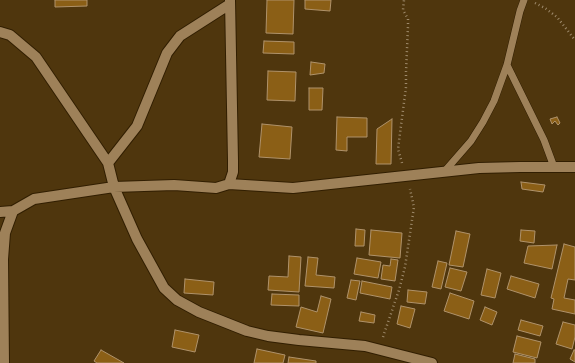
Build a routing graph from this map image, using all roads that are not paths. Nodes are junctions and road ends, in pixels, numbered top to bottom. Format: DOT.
graph roads {
  1 [pos="524,0"];
  2 [pos="230,2"];
  3 [pos="0,32"];
  4 [pos="507,65"];
  5 [pos="108,163"];
  6 [pos="554,167"];
  7 [pos="575,167"];
  8 [pos="444,172"];
  9 [pos="230,184"];
  10 [pos="114,188"];
  11 [pos="13,211"];
  12 [pos="0,212"];
  13 [pos="4,363"];
  14 [pos="432,363"];
  1 -- 4 [label="lane"];
  2 -- 5 [label="street"];
  2 -- 9 [label="street"];
  3 -- 5 [label="street"];
  4 -- 6 [label="lane"];
  4 -- 8 [label="lane"];
  5 -- 10 [label="street"];
  6 -- 7 [label="street"];
  6 -- 8 [label="street"];
  8 -- 9 [label="street"];
  9 -- 10 [label="street"];
  10 -- 11 [label="street"];
  10 -- 14 [label="street"];
  11 -- 12 [label="street"];
  11 -- 13 [label="street"];
}
